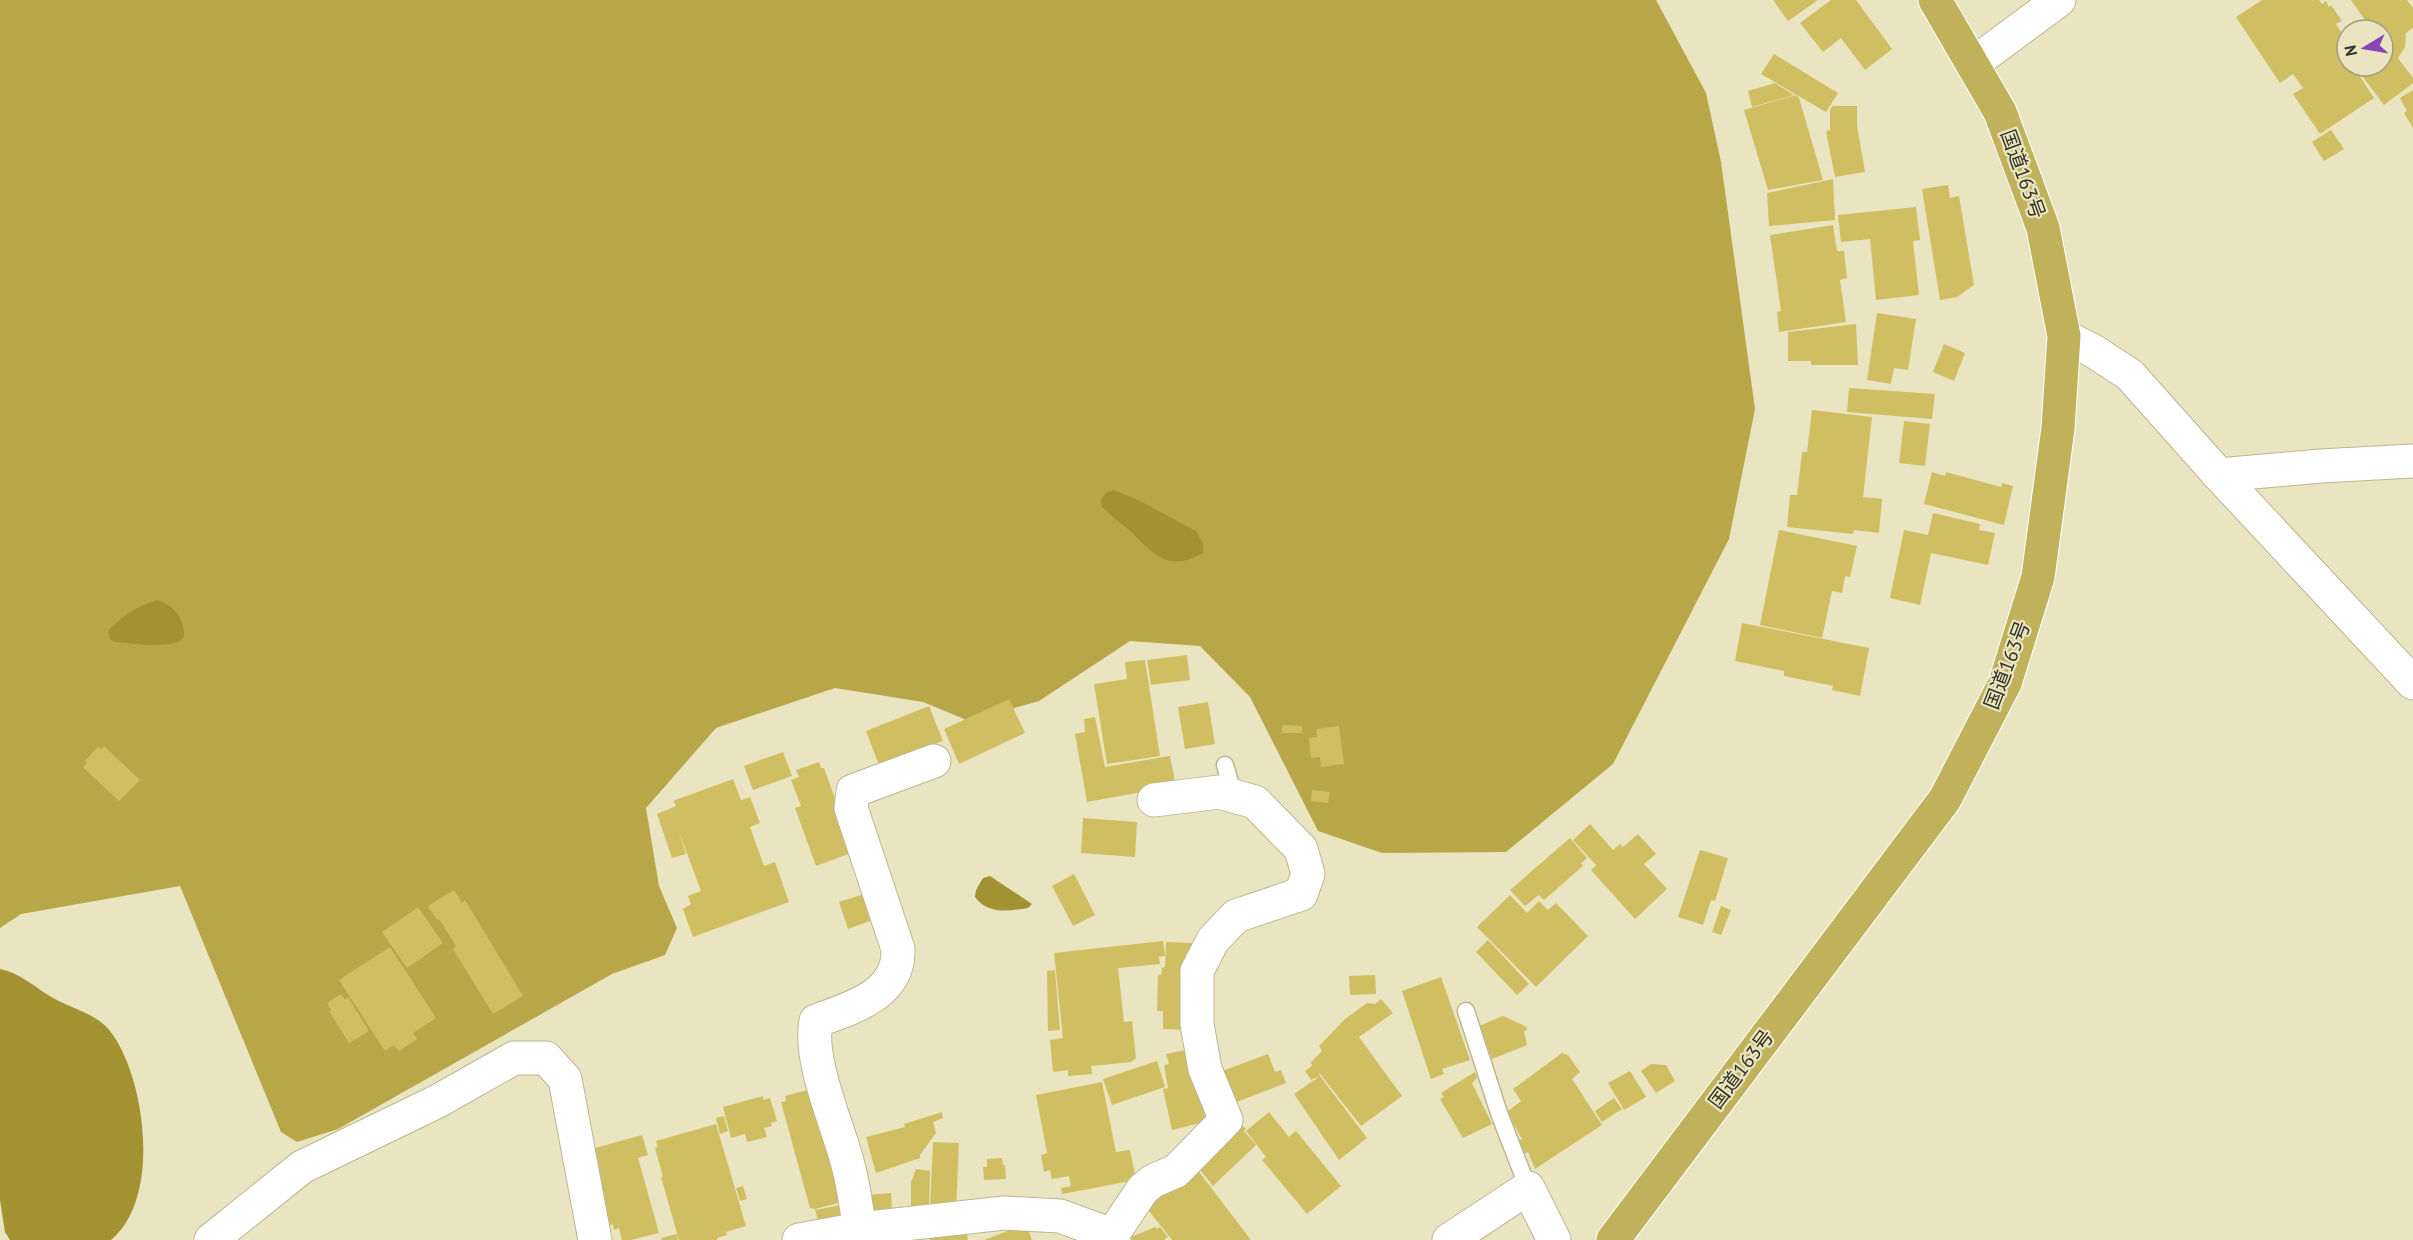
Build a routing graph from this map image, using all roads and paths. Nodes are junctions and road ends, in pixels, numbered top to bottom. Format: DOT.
graph roads {
  1 [pos="1935,0"];
  2 [pos="2059,0"];
  3 [pos="1974,63"];
  4 [pos="2064,336"];
  5 [pos="2413,461"];
  6 [pos="2218,475"];
  7 [pos="2413,683"];
  8 [pos="934,761"];
  9 [pos="1225,765"];
  10 [pos="1234,796"];
  11 [pos="1154,800"];
  12 [pos="1466,1011"];
  13 [pos="1528,1188"];
  14 [pos="860,1229"];
  15 [pos="1113,1238"];
  16 [pos="211,1240"];
  17 [pos="595,1240"];
  18 [pos="799,1240"];
  19 [pos="1449,1240"];
  20 [pos="1554,1240"];
  21 [pos="1613,1240"];
  1 -- 3 [label="highway, 国道163号"];
  2 -- 3 [label="street"];
  3 -- 4 [label="highway, 国道163号"];
  4 -- 6 [label="street"];
  4 -- 21 [label="highway, 国道163号"];
  5 -- 6 [label="street"];
  6 -- 7 [label="street"];
  8 -- 14 [label="street"];
  9 -- 10 [label="lane"];
  10 -- 11 [label="street"];
  10 -- 15 [label="street"];
  12 -- 13 [label="lane"];
  13 -- 19 [label="street"];
  13 -- 20 [label="street"];
  14 -- 15 [label="street"];
  14 -- 18 [label="street"];
  16 -- 17 [label="street"];
}
